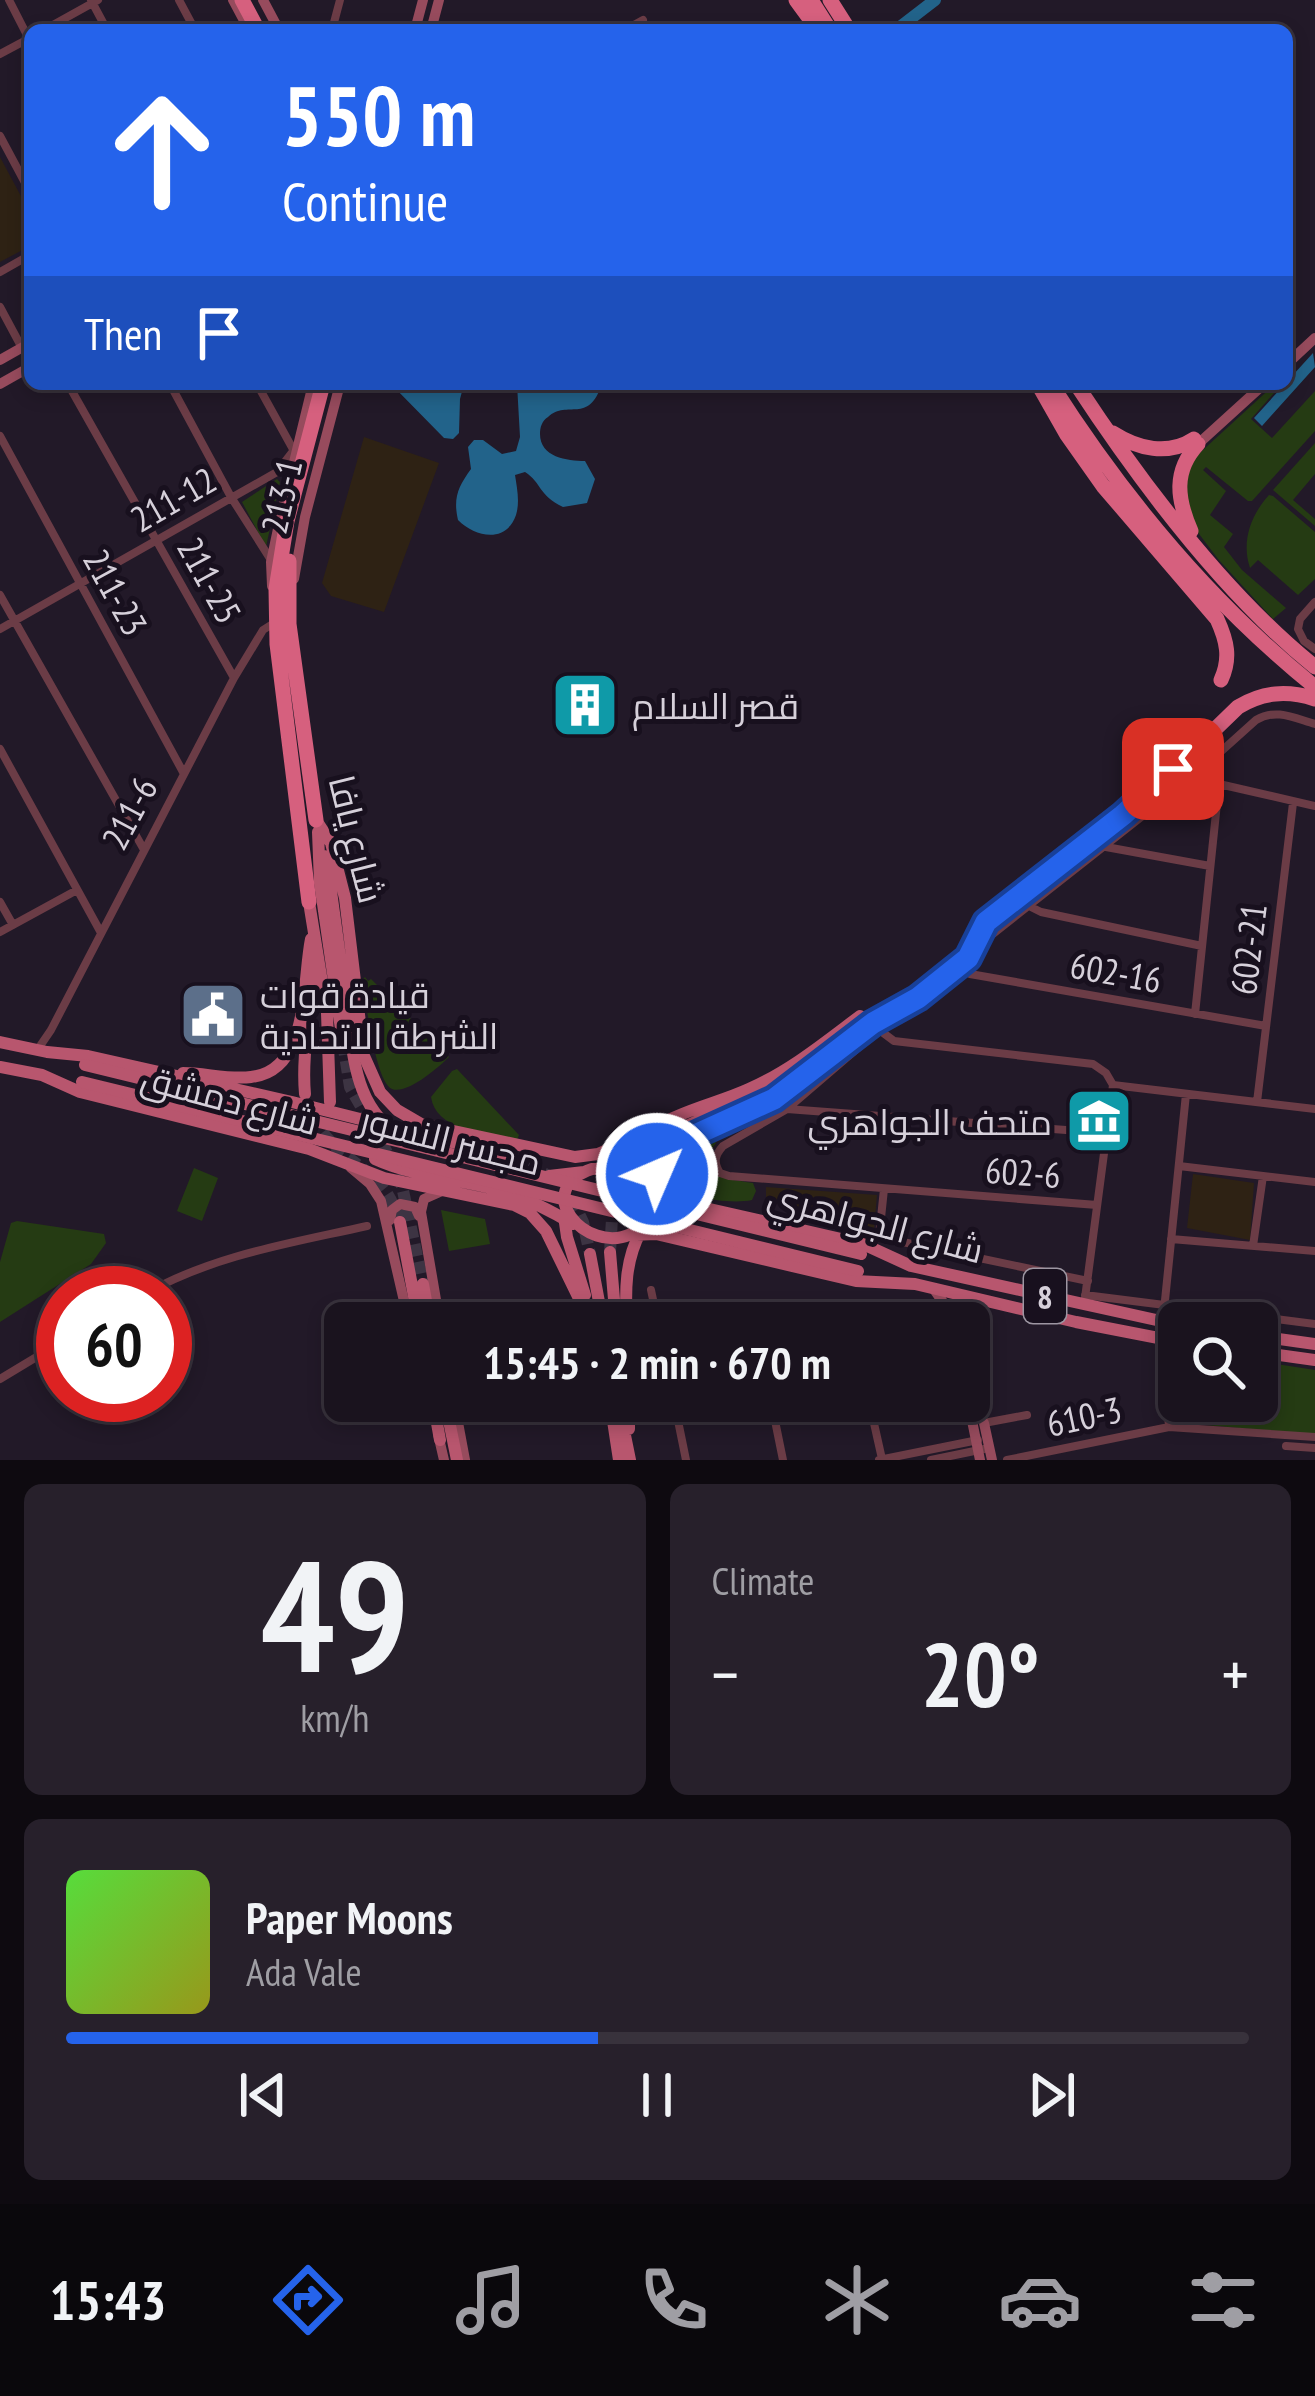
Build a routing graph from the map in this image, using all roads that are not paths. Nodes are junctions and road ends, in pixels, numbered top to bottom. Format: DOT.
graph roads {
  1 [pos="9,0"];
  2 [pos="94,1"];
  3 [pos="643,20"];
  4 [pos="54,24"];
  5 [pos="636,24"];
  6 [pos="24,28"];
  7 [pos="0,136"];
  8 [pos="24,169"];
  9 [pos="0,307"];
  10 [pos="24,343"];
  11 [pos="71,390"];
  12 [pos="173,390"];
  13 [pos="261,390"];
  14 [pos="311,390"];
  15 [pos="320,390"];
  16 [pos="334,390"];
  17 [pos="1041,390"];
  18 [pos="1055,390"];
  19 [pos="1080,390"];
  20 [pos="1249,390"];
  21 [pos="1257,390"];
  22 [pos="1104,426"];
  23 [pos="0,436"];
  24 [pos="1196,441"];
  25 [pos="297,446"];
  26 [pos="231,496"];
  27 [pos="156,539"];
  28 [pos="1200,550"];
  29 [pos="272,562"];
  30 [pos="80,583"];
  31 [pos="0,595"];
  32 [pos="1315,602"];
  33 [pos="14,620"];
  34 [pos="280,620"];
  35 [pos="0,628"];
  36 [pos="1315,649"];
  37 [pos="1315,667"];
  38 [pos="234,678"];
  39 [pos="1221,680"];
  40 [pos="1315,687"];
  41 [pos="1315,699"];
  42 [pos="1315,724"];
  43 [pos="0,749"];
  44 [pos="1196,773"];
  45 [pos="184,774"];
  46 [pos="1219,784"];
  47 [pos="1294,803"];
  48 [pos="1315,806"];
  49 [pos="317,826"];
  50 [pos="1084,844"];
  51 [pos="1105,847"];
  52 [pos="144,850"];
  53 [pos="1210,866"];
  54 [pos="77,890"];
  55 [pos="0,902"];
  56 [pos="309,902"];
  57 [pos="1029,906"];
  58 [pos="13,925"];
  59 [pos="0,932"];
  60 [pos="101,932"];
  61 [pos="311,939"];
  62 [pos="1202,946"];
  63 [pos="974,949"];
  64 [pos="959,966"];
  65 [pos="1195,1014"];
  66 [pos="870,1023"];
  67 [pos="1266,1026"];
  68 [pos="0,1042"];
  69 [pos="343,1043"];
  70 [pos="42,1051"];
  71 [pos="364,1056"];
  72 [pos="818,1065"];
  73 [pos="0,1067"];
  74 [pos="42,1075"];
  75 [pos="165,1076"];
  76 [pos="1113,1085"];
  77 [pos="305,1094"];
  78 [pos="1186,1094"];
  79 [pos="330,1102"];
  80 [pos="1257,1102"];
  81 [pos="787,1108"];
  82 [pos="1315,1109"];
  83 [pos="340,1115"];
  84 [pos="401,1129"];
  85 [pos="651,1131"];
  86 [pos="1106,1133"];
  87 [pos="686,1139"];
  88 [pos="429,1150"];
  89 [pos="512,1157"];
  90 [pos="375,1159"];
  91 [pos="349,1166"];
  92 [pos="1179,1166"];
  93 [pos="600,1168"];
  94 [pos="584,1172"];
  95 [pos="1263,1176"];
  96 [pos="638,1180"];
  97 [pos="1315,1182"];
  98 [pos="884,1189"];
  99 [pos="447,1190"];
  100 [pos="498,1193"];
  101 [pos="564,1197"];
  102 [pos="681,1203"];
  103 [pos="1097,1205"];
  104 [pos="540,1211"];
  105 [pos="564,1218"];
  106 [pos="400,1222"];
  107 [pos="367,1226"];
  108 [pos="584,1230"];
  109 [pos="638,1230"];
  110 [pos="390,1235"];
  111 [pos="425,1237"];
  112 [pos="1171,1239"];
  113 [pos="677,1240"];
  114 [pos="1253,1246"];
  115 [pos="571,1251"];
  116 [pos="610,1252"];
  117 [pos="1315,1252"];
  118 [pos="590,1254"];
  119 [pos="911,1266"];
  120 [pos="627,1268"];
  121 [pos="192,1270"];
  122 [pos="1088,1281"];
  123 [pos="422,1284"];
  124 [pos="915,1284"];
  125 [pos="933,1288"];
  126 [pos="651,1290"];
  127 [pos="1084,1300"];
  128 [pos="404,1302"];
  129 [pos="414,1302"];
  130 [pos="426,1302"];
  131 [pos="436,1302"];
  132 [pos="582,1302"];
  133 [pos="586,1302"];
  134 [pos="599,1302"];
  135 [pos="614,1302"];
  136 [pos="627,1302"];
  137 [pos="654,1302"];
  138 [pos="941,1302"];
  139 [pos="1165,1302"];
  140 [pos="1158,1305"];
  141 [pos="1278,1319"];
  142 [pos="1158,1321"];
  143 [pos="1315,1324"];
  144 [pos="1158,1339"];
  145 [pos="1278,1339"];
  146 [pos="1315,1344"];
  147 [pos="1278,1355"];
  148 [pos="36,1357"];
  149 [pos="1315,1360"];
  150 [pos="0,1379"];
  151 [pos="1027,1415"];
  152 [pos="435,1422"];
  153 [pos="451,1422"];
  154 [pos="456,1422"];
  155 [pos="620,1422"];
  156 [pos="624,1422"];
  157 [pos="628,1422"];
  158 [pos="678,1422"];
  159 [pos="775,1422"];
  160 [pos="873,1422"];
  161 [pos="1169,1422"];
  162 [pos="984,1423"];
  163 [pos="1169,1426"];
  164 [pos="440,1440"];
  165 [pos="1314,1444"];
  166 [pos="1286,1446"];
  167 [pos="983,1449"];
  168 [pos="937,1459"];
  169 [pos="444,1460"];
  170 [pos="461,1460"];
  171 [pos="619,1460"];
  172 [pos="630,1460"];
  173 [pos="686,1460"];
  174 [pos="783,1460"];
  175 [pos="881,1460"];
  176 [pos="1007,1460"];
  177 [pos="1313,1460"];
  1 -- 6 [label="street"];
  2 -- 4 [label="street"];
  3 -- 5 [label="street"];
  7 -- 8 [label="street"];
  9 -- 10 [label="street"];
  11 -- 27 [label="street, 211-25"];
  12 -- 26 [label="street"];
  13 -- 25 [label="street"];
  14 -- 25 [label="main road"];
  15 -- 34 [label="highway, شارع يافا"];
  16 -- 34 [label="highway, شارع يافا"];
  17 -- 39 [label="highway"];
  18 -- 40 [label="highway"];
  19 -- 22 [label="highway"];
  20 -- 24 [label="main road"];
  21 -- 24 [label="main road"];
  22 -- 24 [label="highway"];
  22 -- 28 [label="highway"];
  23 -- 30 [label="street, 211-23"];
  24 -- 28 [label="highway"];
  25 -- 26 [label="street, 211-12"];
  25 -- 29 [label="main road"];
  26 -- 27 [label="street, 211-12"];
  26 -- 29 [label="street"];
  27 -- 30 [label="street, 211-12"];
  27 -- 38 [label="street, 211-25"];
  28 -- 37 [label="highway"];
  29 -- 34 [label="main road"];
  30 -- 33 [label="street, 211-12"];
  30 -- 45 [label="street, 211-23"];
  31 -- 33 [label="street"];
  32 -- 36 [label="street"];
  33 -- 35 [label="street, 211-12"];
  33 -- 52 [label="street"];
  34 -- 38 [label="street, 211-6"];
  34 -- 49 [label="highway, شارع يافا"];
  34 -- 56 [label="highway, شارع يافا"];
  38 -- 45 [label="street, 211-6"];
  41 -- 50 [label="highway"];
  42 -- 44 [label="street"];
  43 -- 54 [label="street"];
  44 -- 46 [label="street"];
  44 -- 51 [label="street"];
  45 -- 52 [label="street, 211-6"];
  46 -- 47 [label="street"];
  46 -- 53 [label="street"];
  47 -- 48 [label="street"];
  47 -- 67 [label="street, 602-21"];
  49 -- 69 [label="main road"];
  49 -- 71 [label="main road, شارع يافا"];
  49 -- 88 [label="main road, bridge"];
  50 -- 63 [label="main road"];
  51 -- 53 [label="street"];
  51 -- 57 [label="street"];
  52 -- 60 [label="street, 211-6"];
  53 -- 62 [label="street"];
  54 -- 58 [label="street"];
  54 -- 60 [label="street"];
  55 -- 58 [label="street"];
  56 -- 61 [label="main road"];
  56 -- 79 [label="main road, شارع يافا"];
  57 -- 62 [label="street"];
  57 -- 63 [label="street"];
  58 -- 59 [label="street"];
  60 -- 70 [label="street, 211-6"];
  61 -- 75 [label="main road"];
  61 -- 77 [label="main road"];
  62 -- 65 [label="street"];
  63 -- 64 [label="main road"];
  64 -- 65 [label="street, 602-16"];
  64 -- 66 [label="main road"];
  65 -- 67 [label="street, 602-16"];
  66 -- 72 [label="main road"];
  66 -- 76 [label="street"];
  66 -- 81 [label="street"];
  66 -- 85 [label="main road"];
  67 -- 80 [label="street, 602-21"];
  68 -- 70 [label="main road, شارع دمشق"];
  70 -- 75 [label="main road, شارع دمشق"];
  70 -- 88 [label="main road, مجسر النسور, bridge"];
  71 -- 84 [label="main road"];
  71 -- 85 [label="main road, شارع يافا"];
  72 -- 87 [label="main road"];
  72 -- 96 [label="main road"];
  73 -- 74 [label="main road, شارع دمشق"];
  74 -- 91 [label="main road, شارع دمشق"];
  74 -- 124 [label="main road, مجسر النسور, bridge"];
  75 -- 83 [label="main road, شارع دمشق"];
  76 -- 78 [label="street"];
  76 -- 86 [label="street"];
  78 -- 80 [label="street"];
  78 -- 92 [label="street"];
  80 -- 82 [label="street"];
  81 -- 86 [label="street"];
  81 -- 98 [label="street, 602-6"];
  83 -- 84 [label="main road"];
  83 -- 94 [label="main road"];
  84 -- 89 [label="main road"];
  85 -- 93 [label="main road"];
  86 -- 103 [label="street"];
  87 -- 96 [label="main road"];
  87 -- 102 [label="main road"];
  88 -- 119 [label="main road, مجسر النسور, bridge"];
  90 -- 100 [label="main road"];
  91 -- 99 [label="main road, شارع دمشق"];
  91 -- 110 [label="main road"];
  92 -- 95 [label="street"];
  92 -- 112 [label="street"];
  93 -- 94 [label="main road"];
  93 -- 96 [label="main road"];
  94 -- 101 [label="main road"];
  95 -- 97 [label="street"];
  95 -- 114 [label="street"];
  96 -- 102 [label="main road, شارع الجواهري / 8"];
  96 -- 109 [label="main road"];
  98 -- 103 [label="street, 602-6"];
  98 -- 122 [label="street"];
  99 -- 100 [label="main road, شارع دمشق"];
  99 -- 111 [label="main road"];
  100 -- 104 [label="main road"];
  100 -- 104 [label="main road"];
  101 -- 105 [label="main road"];
  101 -- 108 [label="main road"];
  102 -- 113 [label="main road"];
  102 -- 119 [label="main road, شارع الجواهري / 8"];
  103 -- 122 [label="street"];
  104 -- 105 [label="main road"];
  104 -- 115 [label="main road"];
  104 -- 132 [label="main road"];
  105 -- 108 [label="main road"];
  105 -- 115 [label="main road"];
  106 -- 129 [label="main road"];
  107 -- 121 [label="street"];
  108 -- 109 [label="main road"];
  109 -- 113 [label="main road, شارع الجواهري / 8"];
  109 -- 120 [label="main road"];
  110 -- 111 [label="main road"];
  110 -- 128 [label="main road"];
  111 -- 131 [label="main road"];
  112 -- 114 [label="street"];
  112 -- 139 [label="street"];
  113 -- 120 [label="main road"];
  113 -- 124 [label="main road, شارع الجواهري / 8"];
  114 -- 117 [label="street"];
  115 -- 133 [label="main road"];
  116 -- 135 [label="main road"];
  118 -- 134 [label="main road"];
  119 -- 127 [label="main road, شارع الجواهري / 8"];
  120 -- 136 [label="main road"];
  122 -- 127 [label="street"];
  123 -- 130 [label="main road"];
  124 -- 125 [label="main road, شارع الجواهري / 8"];
  125 -- 138 [label="main road"];
  125 -- 144 [label="main road, شارع الجواهري / 8"];
  126 -- 137 [label="street"];
  127 -- 140 [label="street"];
  127 -- 142 [label="main road, شارع الجواهري / 8"];
  141 -- 143 [label="street"];
  145 -- 146 [label="main road"];
  147 -- 149 [label="main road"];
  148 -- 150 [label="street"];
  151 -- 162 [label="street"];
  152 -- 164 [label="main road"];
  153 -- 170 [label="main road"];
  154 -- 170 [label="main road"];
  155 -- 171 [label="main road"];
  156 -- 172 [label="main road"];
  157 -- 172 [label="main road"];
  158 -- 173 [label="street"];
  159 -- 174 [label="street"];
  160 -- 175 [label="street"];
  161 -- 163 [label="street"];
  162 -- 167 [label="main road"];
  163 -- 165 [label="street, 610-3"];
  163 -- 176 [label="street, 610-3"];
  164 -- 169 [label="main road"];
  165 -- 166 [label="street"];
  165 -- 177 [label="street"];
  167 -- 168 [label="street"];
  167 -- 175 [label="street"];
}
